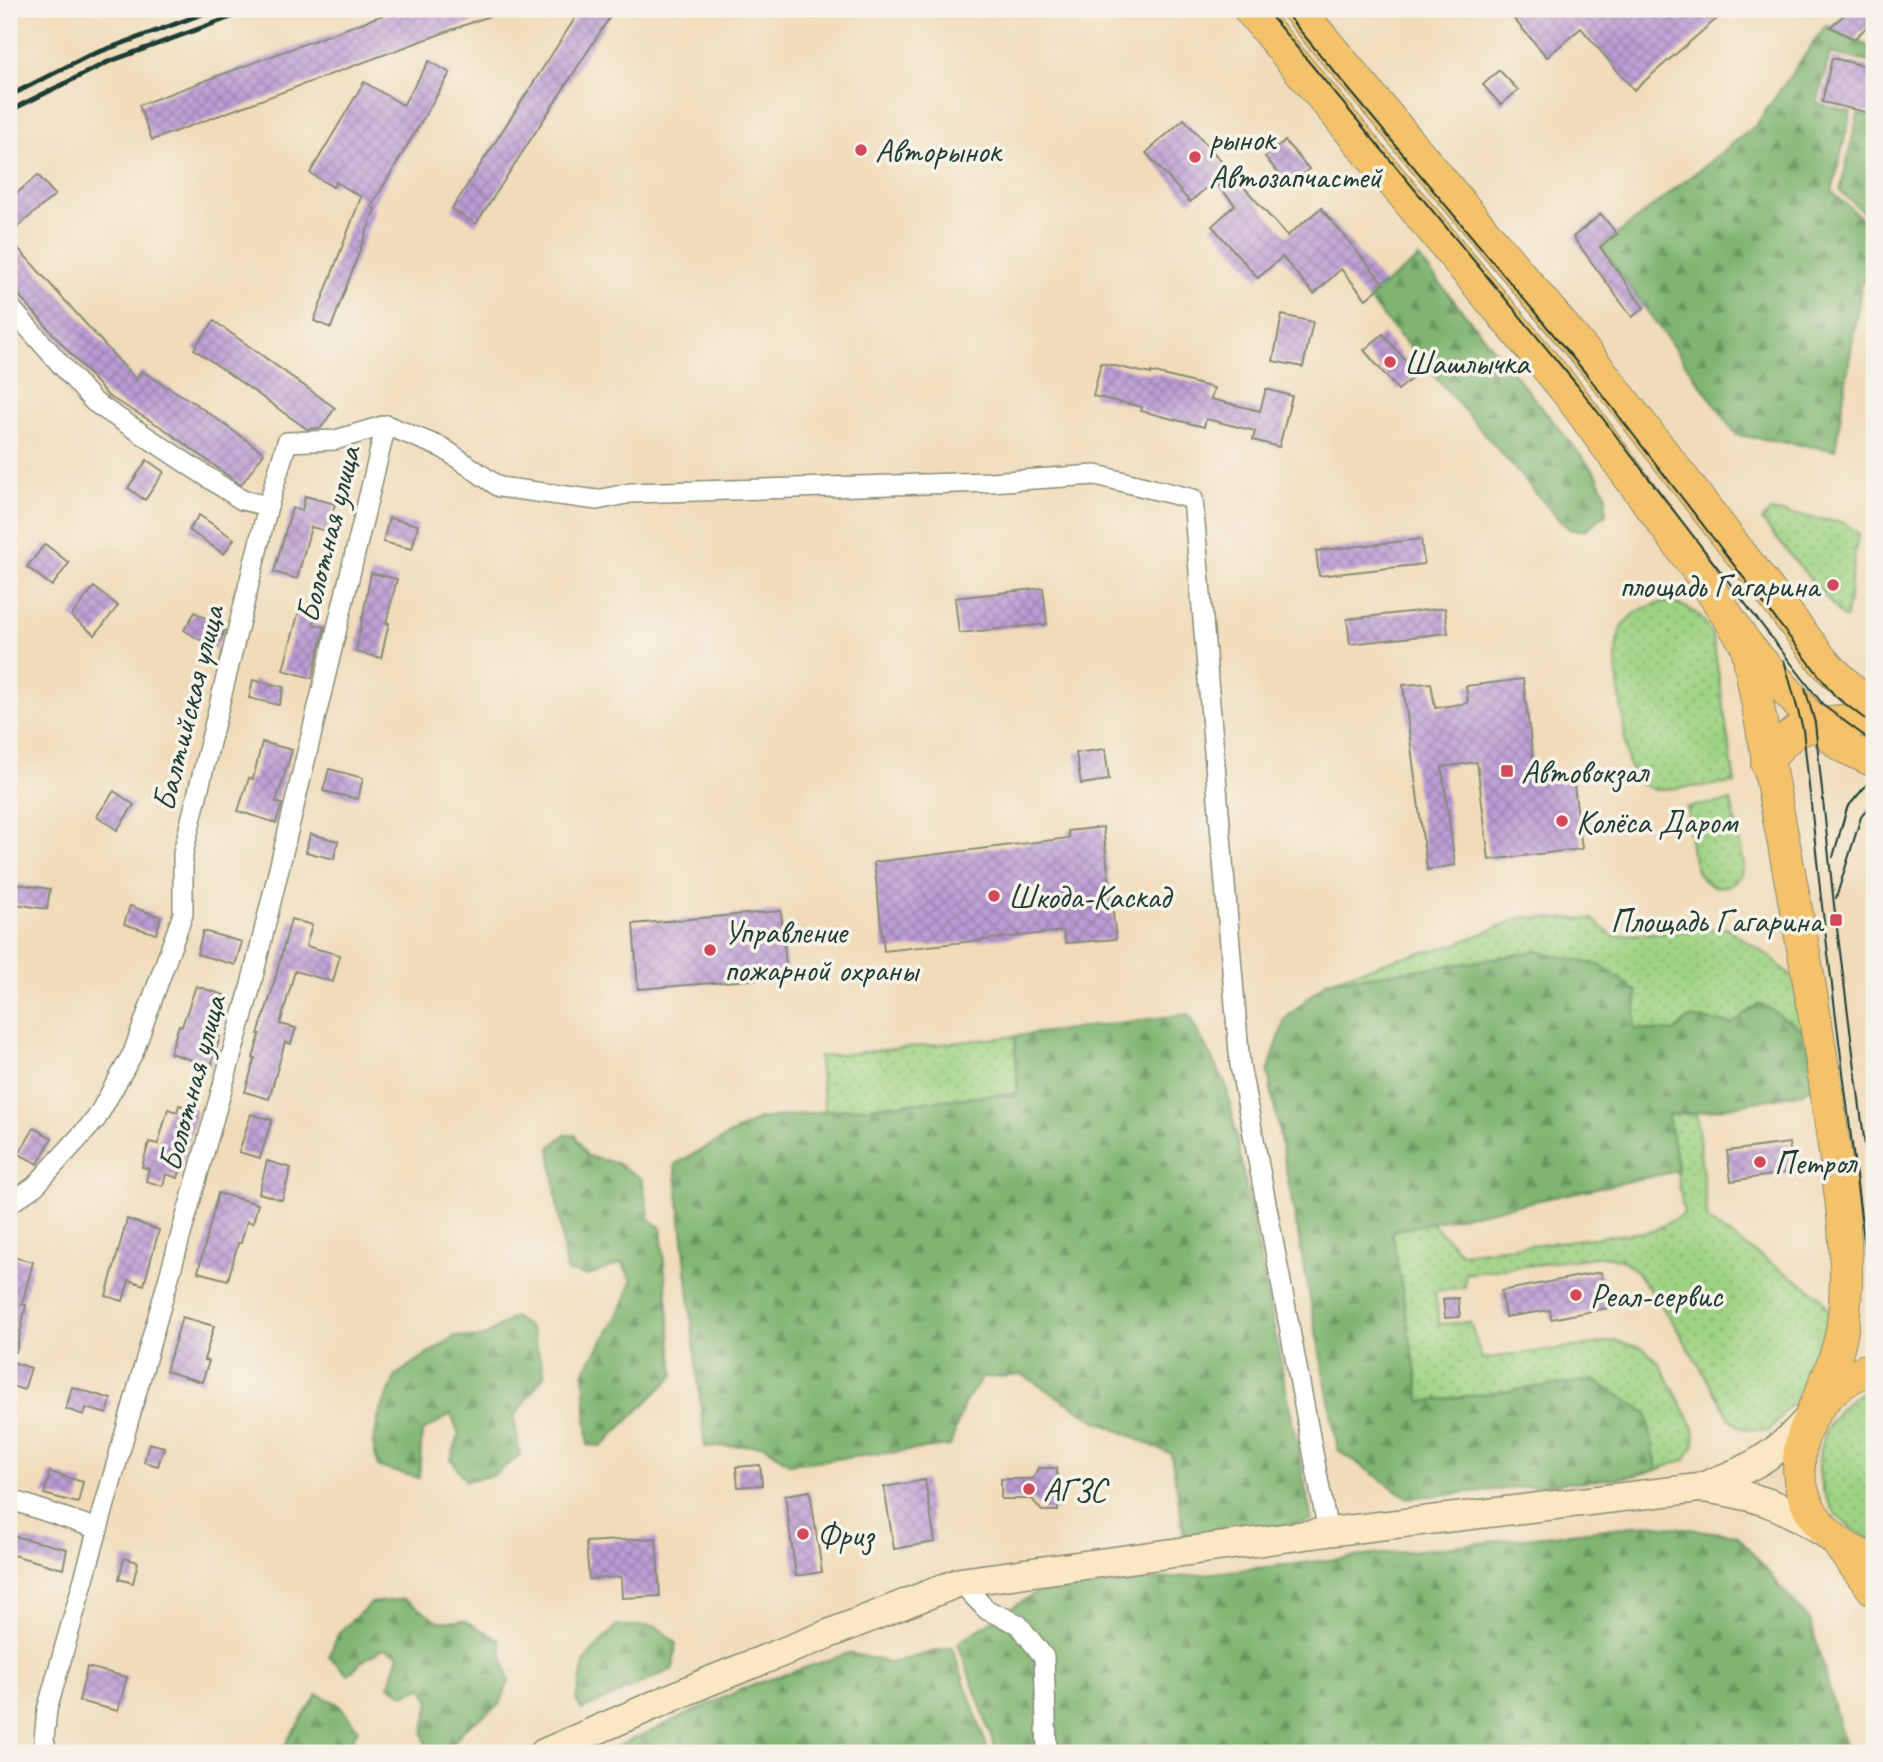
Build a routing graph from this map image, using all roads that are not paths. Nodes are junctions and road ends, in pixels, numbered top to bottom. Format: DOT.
graph roads {
  1 [pos="1249,9"];
  2 [pos="1298,9"];
  3 [pos="9,306"];
  4 [pos="386,425"];
  5 [pos="268,506"];
  6 [pos="1746,644"];
  7 [pos="1874,704"];
  8 [pos="1874,720"];
  9 [pos="1815,723"];
  10 [pos="1874,761"];
  11 [pos="1767,764"];
  12 [pos="9,1204"];
  13 [pos="1874,1367"];
  14 [pos="1812,1413"];
  15 [pos="1699,1488"];
  16 [pos="9,1499"];
  17 [pos="98,1529"];
  18 [pos="1328,1532"];
  19 [pos="1833,1539"];
  20 [pos="1874,1560"];
  21 [pos="960,1582"];
  22 [pos="1874,1590"];
  23 [pos="47,1753"];
  24 [pos="544,1753"];
  25 [pos="1047,1753"];
  1 -- 6 [label="main road"];
  2 -- 7 [label="main road"];
  3 -- 5 [label="street"];
  4 -- 5 [label="street, Балтийская улица"];
  4 -- 17 [label="street, Болотная улица"];
  4 -- 18 [label="street"];
  5 -- 12 [label="street, Балтийская улица"];
  6 -- 9 [label="main road"];
  6 -- 11 [label="main road"];
  8 -- 9 [label="main road"];
  9 -- 10 [label="main road"];
  9 -- 11 [label="main road"];
  11 -- 14 [label="main road"];
  13 -- 14 [label="main road"];
  14 -- 15 [label="main road"];
  14 -- 19 [label="main road"];
  15 -- 18 [label="main road"];
  15 -- 19 [label="main road"];
  16 -- 17 [label="street"];
  17 -- 23 [label="street, Болотная улица"];
  18 -- 21 [label="main road"];
  19 -- 20 [label="main road"];
  19 -- 22 [label="main road"];
  21 -- 24 [label="main road"];
  21 -- 25 [label="street"];
}
